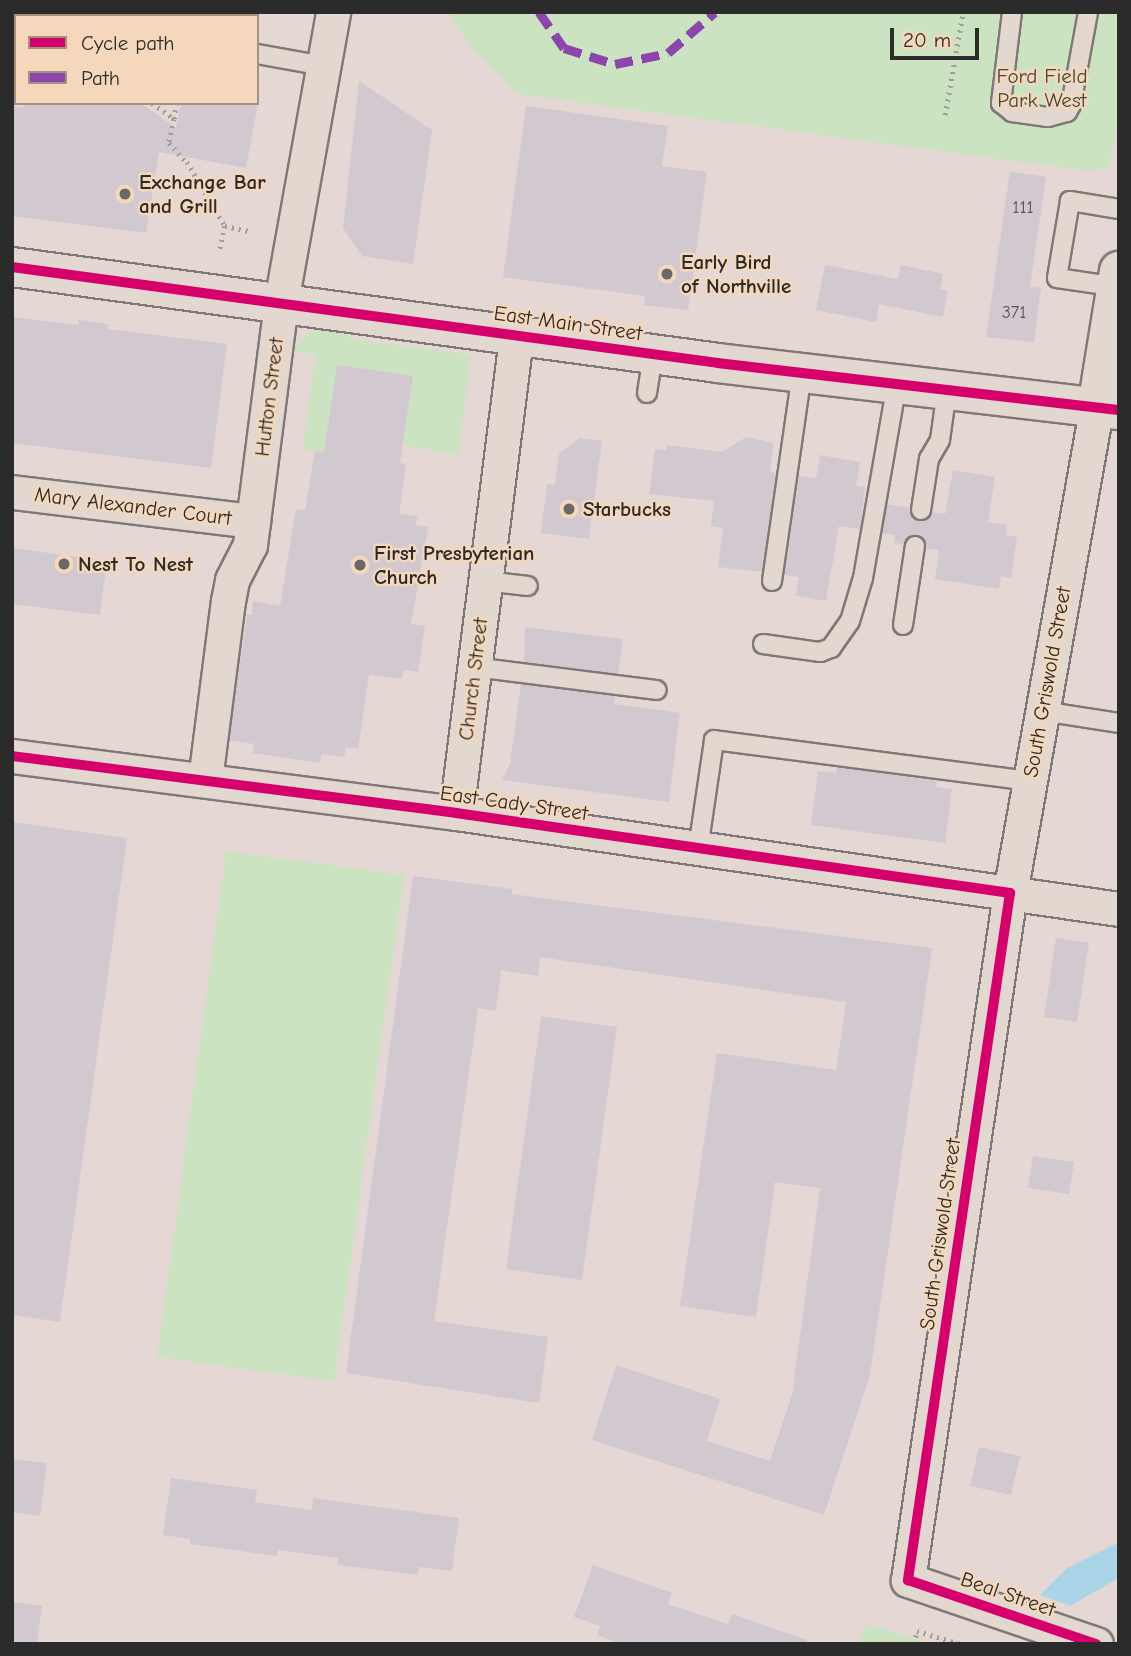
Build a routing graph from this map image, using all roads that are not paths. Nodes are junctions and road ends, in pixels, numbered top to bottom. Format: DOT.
graph roads {
  1 [pos="332,12"];
  2 [pos="1012,12"];
  3 [pos="1088,12"];
  4 [pos="259,54"];
  5 [pos="324,66"];
  6 [pos="1119,209"];
  7 [pos="12,267"];
  8 [pos="1118,282"];
  9 [pos="281,302"];
  10 [pos="516,336"];
  11 [pos="653,354"];
  12 [pos="802,373"];
  13 [pos="897,384"];
  14 [pos="947,390"];
  15 [pos="647,393"];
  16 [pos="1108,409"];
  17 [pos="12,492"];
  18 [pos="922,510"];
  19 [pos="253,521"];
  20 [pos="915,546"];
  21 [pos="485,581"];
  22 [pos="772,581"];
  23 [pos="528,586"];
  24 [pos="903,625"];
  25 [pos="763,644"];
  26 [pos="474,667"];
  27 [pos="657,690"];
  28 [pos="1042,711"];
  29 [pos="1119,723"];
  30 [pos="12,756"];
  31 [pos="205,780"];
  32 [pos="1029,781"];
  33 [pos="456,813"];
  34 [pos="698,849"];
  35 [pos="1010,893"];
  36 [pos="1119,909"];
  37 [pos="908,1580"];
  38 [pos="1097,1644"];
  1 -- 5 [label="street, Hutton Street"];
  2 -- 3 [label="lane"];
  4 -- 5 [label="lane"];
  5 -- 9 [label="street, Hutton Street"];
  6 -- 8 [label="lane"];
  7 -- 9 [label="street, East Main Street"];
  8 -- 16 [label="street"];
  9 -- 10 [label="street, East Main Street"];
  9 -- 19 [label="street, Hutton Street"];
  10 -- 11 [label="street, East Main Street"];
  10 -- 21 [label="street, Church Street"];
  11 -- 12 [label="street, East Main Street"];
  11 -- 15 [label="lane"];
  12 -- 13 [label="street, East Main Street"];
  12 -- 22 [label="lane"];
  13 -- 14 [label="street, East Main Street"];
  13 -- 25 [label="lane"];
  14 -- 16 [label="street, East Main Street"];
  14 -- 18 [label="lane"];
  16 -- 28 [label="street, South Griswold Street"];
  17 -- 19 [label="street, Mary Alexander Court"];
  19 -- 31 [label="street, Hutton Street"];
  20 -- 24 [label="lane"];
  21 -- 23 [label="lane"];
  21 -- 26 [label="street, Church Street"];
  26 -- 27 [label="lane"];
  26 -- 33 [label="street, Church Street"];
  28 -- 29 [label="lane"];
  28 -- 32 [label="street, South Griswold Street"];
  30 -- 31 [label="street, East Cady Street"];
  31 -- 33 [label="street, East Cady Street"];
  32 -- 34 [label="lane"];
  32 -- 35 [label="street, South Griswold Street"];
  33 -- 34 [label="street, East Cady Street"];
  34 -- 35 [label="street, East Cady Street"];
  35 -- 36 [label="street, East Cady Street"];
  35 -- 37 [label="street, South Griswold Street"];
  37 -- 38 [label="street, Beal Street"];
}
